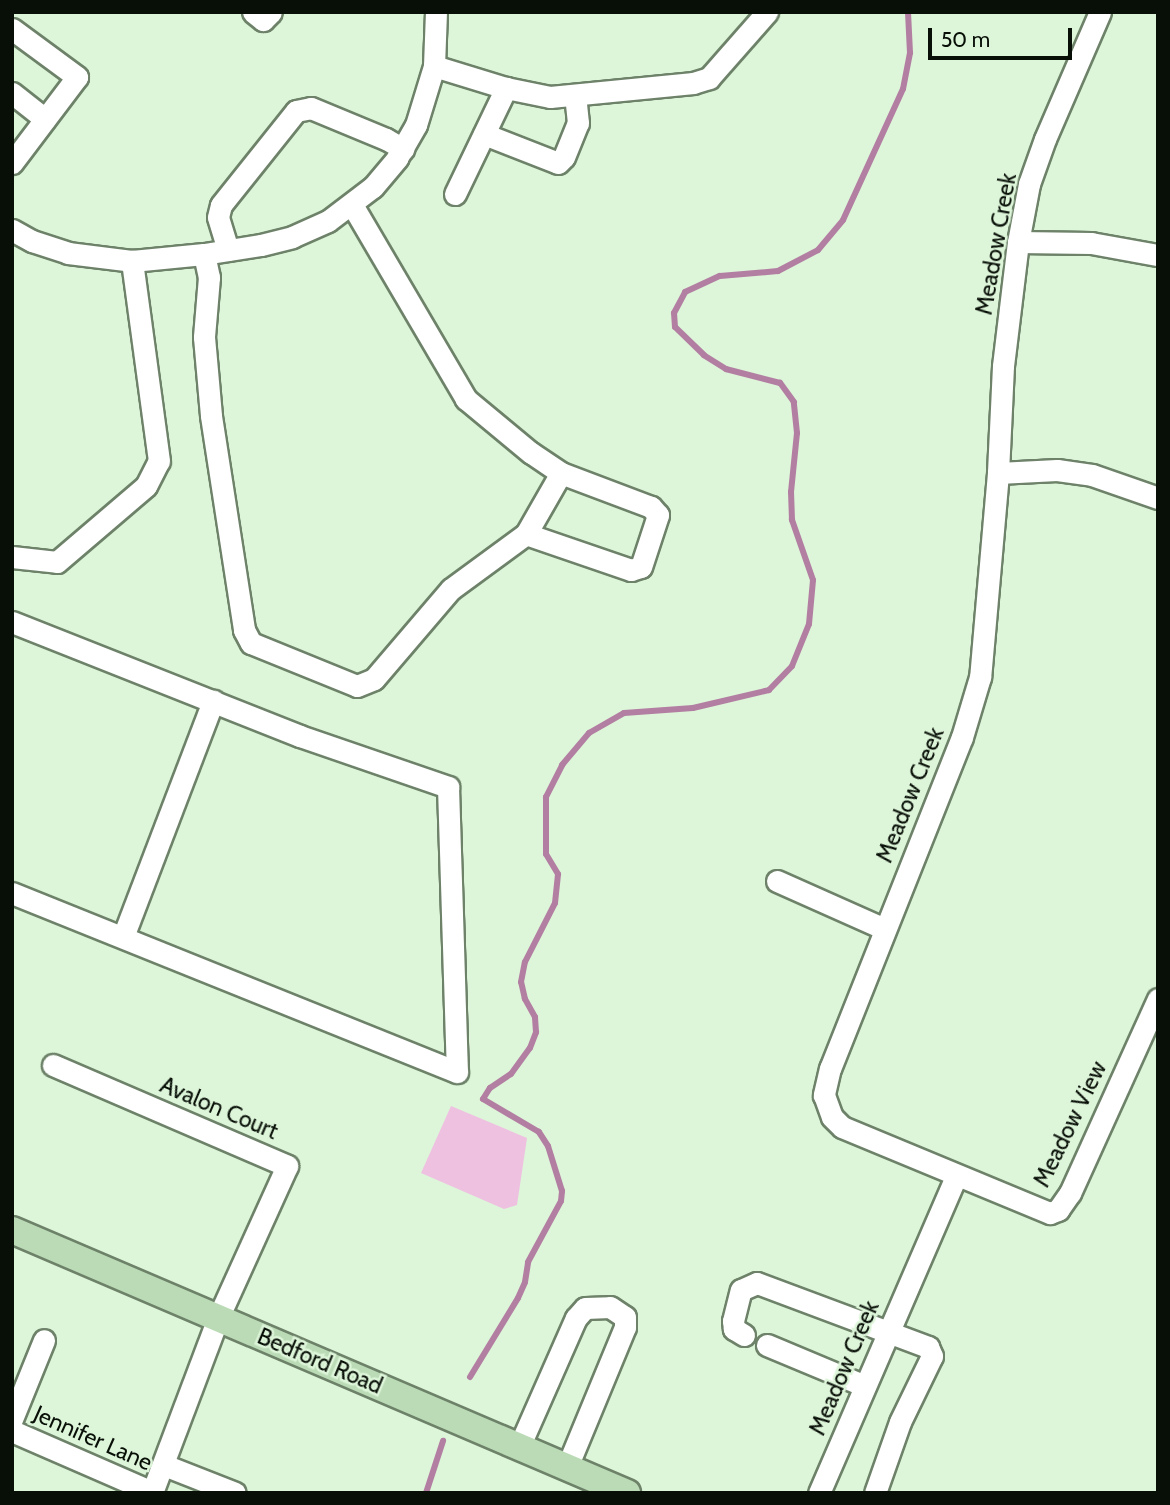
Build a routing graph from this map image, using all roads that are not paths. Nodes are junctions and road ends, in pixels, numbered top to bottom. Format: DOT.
graph roads {
  1 [pos="253,12"];
  2 [pos="271,12"];
  3 [pos="436,12"];
  4 [pos="767,12"];
  5 [pos="1100,12"];
  6 [pos="12,29"];
  7 [pos="434,66"];
  8 [pos="506,88"];
  9 [pos="12,93"];
  10 [pos="575,95"];
  11 [pos="45,119"];
  12 [pos="484,134"];
  13 [pos="402,149"];
  14 [pos="12,163"];
  15 [pos="455,194"];
  16 [pos="352,205"];
  17 [pos="12,230"];
  18 [pos="1018,242"];
  19 [pos="228,250"];
  20 [pos="204,254"];
  21 [pos="1158,255"];
  22 [pos="132,261"];
  23 [pos="561,473"];
  24 [pos="998,473"];
  25 [pos="1158,498"];
  26 [pos="526,534"];
  27 [pos="12,557"];
  28 [pos="12,622"];
  29 [pos="213,701"];
  30 [pos="777,881"];
  31 [pos="12,893"];
  32 [pos="885,929"];
  33 [pos="122,937"];
  34 [pos="1158,999"];
  35 [pos="53,1065"];
  36 [pos="956,1176"];
  37 [pos="12,1230"];
  38 [pos="218,1318"];
  39 [pos="889,1331"];
  40 [pos="744,1335"];
  41 [pos="44,1340"];
  42 [pos="766,1345"];
  43 [pos="865,1386"];
  44 [pos="12,1419"];
  45 [pos="12,1431"];
  46 [pos="519,1447"];
  47 [pos="164,1465"];
  48 [pos="567,1467"];
  49 [pos="152,1492"];
  50 [pos="235,1493"];
  51 [pos="627,1493"];
  52 [pos="819,1493"];
  53 [pos="875,1493"];
  1 -- 2 [label="street"];
  3 -- 7 [label="street"];
  4 -- 10 [label="street"];
  5 -- 18 [label="street, Meadow Creek"];
  6 -- 11 [label="street"];
  7 -- 8 [label="street"];
  7 -- 13 [label="street"];
  8 -- 10 [label="street"];
  8 -- 12 [label="street"];
  9 -- 11 [label="street"];
  10 -- 12 [label="street"];
  11 -- 14 [label="street"];
  12 -- 15 [label="street"];
  13 -- 16 [label="street"];
  13 -- 19 [label="street"];
  16 -- 19 [label="street"];
  16 -- 23 [label="street"];
  17 -- 22 [label="street"];
  18 -- 21 [label="street"];
  18 -- 24 [label="street, Meadow Creek"];
  19 -- 20 [label="street"];
  20 -- 22 [label="street"];
  20 -- 26 [label="street"];
  22 -- 27 [label="street"];
  23 -- 26 [label="street"];
  23 -- 26 [label="street"];
  24 -- 25 [label="street"];
  24 -- 32 [label="street, Meadow Creek"];
  28 -- 29 [label="street"];
  29 -- 33 [label="street"];
  29 -- 33 [label="street"];
  30 -- 32 [label="street"];
  31 -- 33 [label="street"];
  32 -- 36 [label="street, Meadow Creek"];
  34 -- 36 [label="street, Meadow View"];
  35 -- 38 [label="street, Avalon Court"];
  36 -- 39 [label="street, Meadow Creek"];
  37 -- 38 [label="main road, Bedford Road"];
  38 -- 46 [label="main road, Bedford Road"];
  38 -- 47 [label="street"];
  39 -- 40 [label="street"];
  39 -- 43 [label="street, Meadow Creek"];
  39 -- 53 [label="street"];
  41 -- 44 [label="street"];
  42 -- 43 [label="street"];
  43 -- 52 [label="street, Meadow Creek"];
  45 -- 49 [label="street, Jennifer Lane"];
  46 -- 48 [label="main road, Bedford Road"];
  46 -- 48 [label="street"];
  47 -- 49 [label="street"];
  47 -- 50 [label="street"];
  48 -- 51 [label="main road, Bedford Road"];
}
